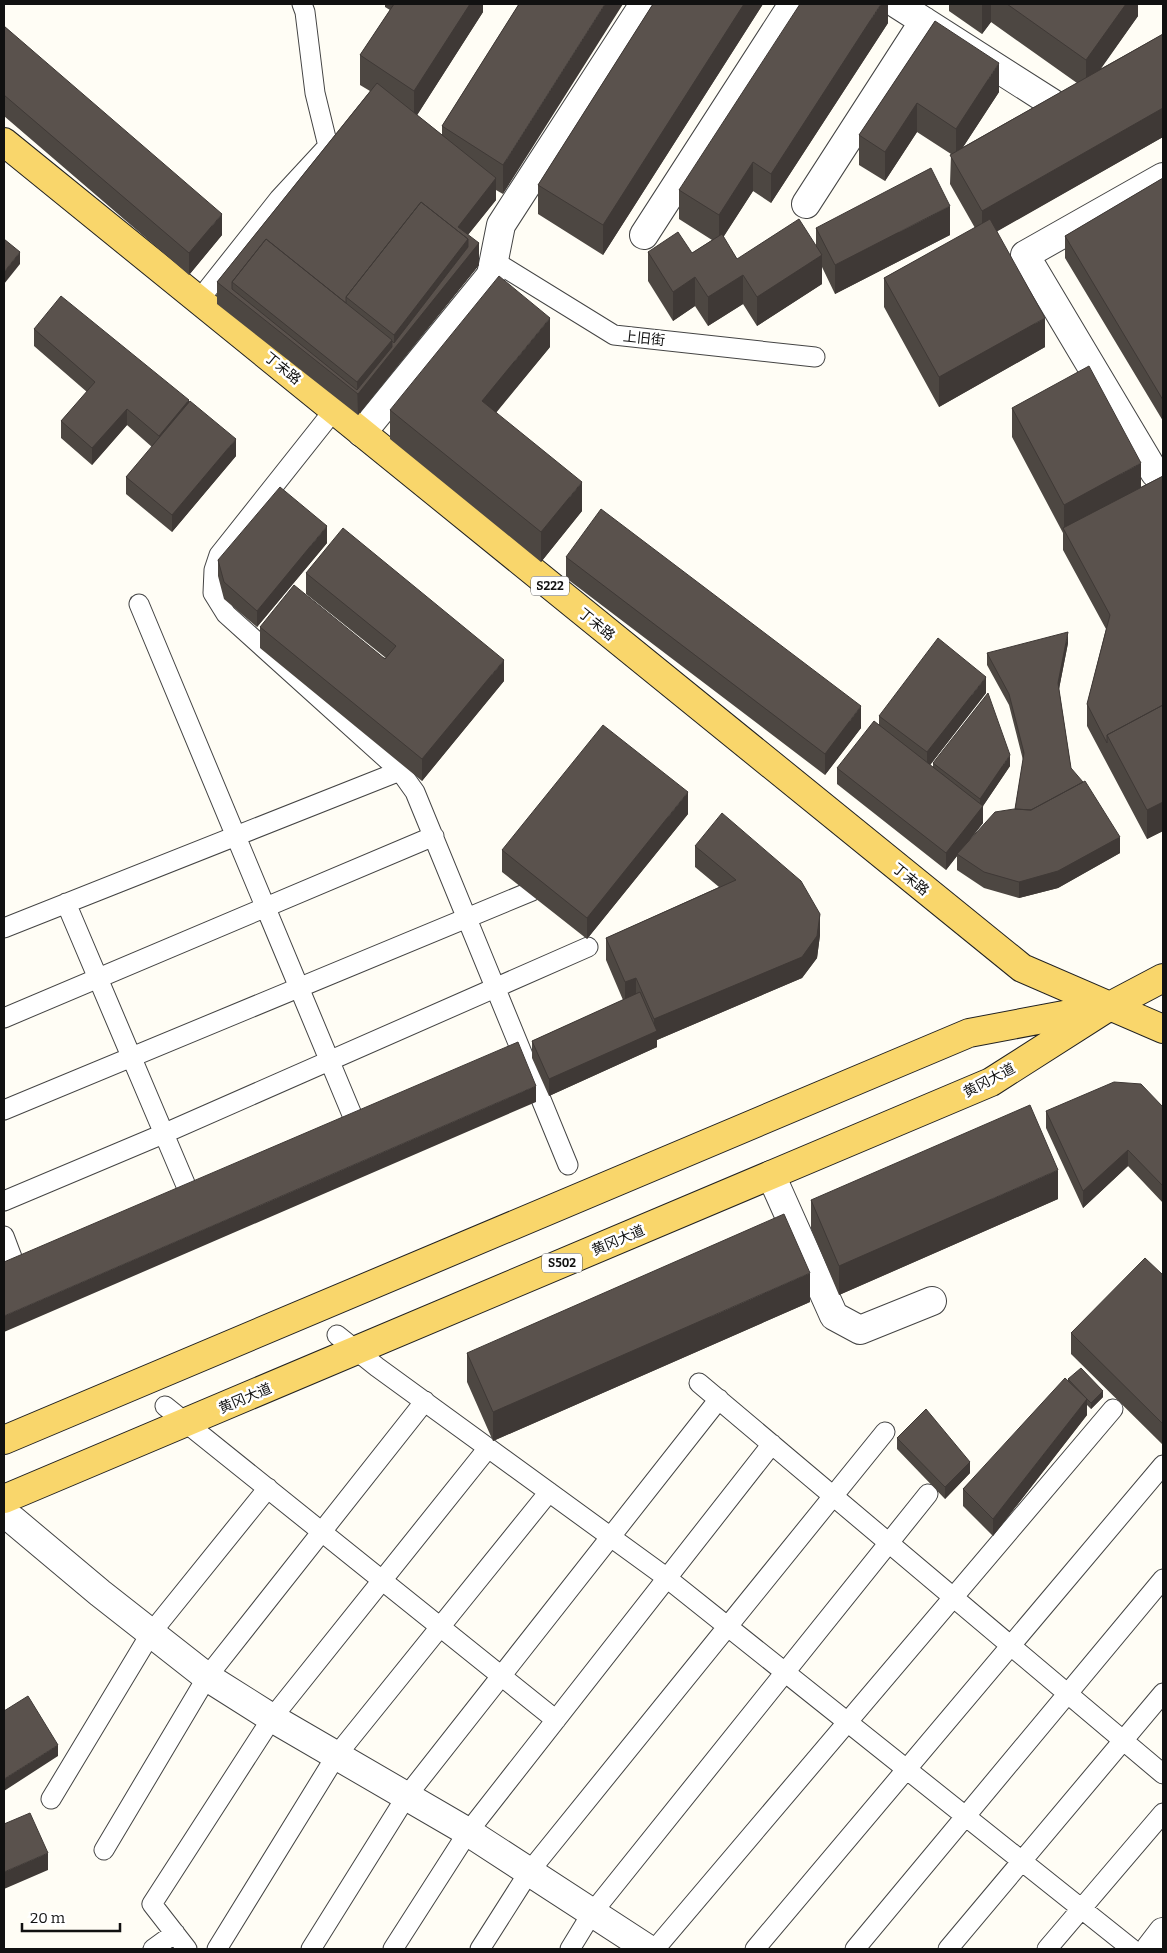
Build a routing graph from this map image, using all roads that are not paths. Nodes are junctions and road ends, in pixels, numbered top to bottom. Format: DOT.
graph roads {
  1 [pos="302,4"];
  2 [pos="644,4"];
  3 [pos="792,4"];
  4 [pos="897,4"];
  5 [pos="924,21"];
  6 [pos="1052,103"];
  7 [pos="4,142"];
  8 [pos="1163,177"];
  9 [pos="806,204"];
  10 [pos="644,235"];
  11 [pos="492,268"];
  12 [pos="200,300"];
  13 [pos="815,357"];
  14 [pos="334,410"];
  15 [pos="362,433"];
  16 [pos="1155,473"];
  17 [pos="139,604"];
  18 [pos="400,771"];
  19 [pos="434,836"];
  20 [pos="532,891"];
  21 [pos="66,903"];
  22 [pos="4,928"];
  23 [pos="588,946"];
  24 [pos="1163,978"];
  25 [pos="1110,1006"];
  26 [pos="4,1018"];
  27 [pos="1163,1029"];
  28 [pos="535,1040"];
  29 [pos="499,1055"];
  30 [pos="131,1057"];
  31 [pos="371,1109"];
  32 [pos="4,1110"];
  33 [pos="353,1117"];
  34 [pos="335,1124"];
  35 [pos="163,1134"];
  36 [pos="568,1165"];
  37 [pos="771,1175"];
  38 [pos="204,1181"];
  39 [pos="187,1188"];
  40 [pos="169,1196"];
  41 [pos="4,1201"];
  42 [pos="4,1236"];
  43 [pos="32,1252"];
  44 [pos="8,1262"];
  45 [pos="932,1301"];
  46 [pos="337,1335"];
  47 [pos="699,1383"];
  48 [pos="719,1400"];
  49 [pos="425,1402"];
  50 [pos="165,1406"];
  51 [pos="1113,1409"];
  52 [pos="885,1432"];
  53 [pos="4,1440"];
  54 [pos="772,1444"];
  55 [pos="488,1448"];
  56 [pos="1163,1465"];
  57 [pos="268,1488"];
  58 [pos="549,1492"];
  59 [pos="928,1494"];
  60 [pos="833,1496"];
  61 [pos="4,1500"];
  62 [pos="4,1515"];
  63 [pos="322,1531"];
  64 [pos="610,1537"];
  65 [pos="889,1543"];
  66 [pos="667,1578"];
  67 [pos="1163,1579"];
  68 [pos="383,1580"];
  69 [pos="954,1597"];
  70 [pos="441,1626"];
  71 [pos="727,1626"];
  72 [pos="151,1633"];
  73 [pos="1011,1646"];
  74 [pos="785,1673"];
  75 [pos="502,1674"];
  76 [pos="206,1677"];
  77 [pos="1163,1693"];
  78 [pos="1068,1694"];
  79 [pos="272,1718"];
  80 [pos="556,1720"];
  81 [pos="848,1722"];
  82 [pos="1123,1741"];
  83 [pos="336,1756"];
  84 [pos="907,1770"];
  85 [pos="1163,1774"];
  86 [pos="406,1796"];
  87 [pos="51,1799"];
  88 [pos="1163,1813"];
  89 [pos="966,1816"];
  90 [pos="468,1832"];
  91 [pos="104,1850"];
  92 [pos="1022,1862"];
  93 [pos="529,1872"];
  94 [pos="1082,1909"];
  95 [pos="592,1913"];
  96 [pos="1163,1932"];
  97 [pos="175,1933"];
  98 [pos="153,1949"];
  99 [pos="187,1949"];
  100 [pos="217,1949"];
  101 [pos="312,1949"];
  102 [pos="393,1949"];
  103 [pos="480,1949"];
  104 [pos="570,1949"];
  105 [pos="648,1949"];
  106 [pos="655,1949"];
  107 [pos="755,1949"];
  108 [pos="855,1949"];
  109 [pos="948,1949"];
  110 [pos="1048,1949"];
  111 [pos="1132,1949"];
  112 [pos="1150,1949"];
  1 -- 12 [label="lane"];
  2 -- 11 [label="street"];
  3 -- 10 [label="street"];
  4 -- 5 [label="street"];
  5 -- 6 [label="street"];
  5 -- 9 [label="street"];
  7 -- 12 [label="main road, 丁未路 / S222"];
  8 -- 16 [label="street"];
  11 -- 13 [label="lane, 上旧街"];
  11 -- 15 [label="street"];
  12 -- 14 [label="main road, 丁未路 / S222"];
  14 -- 15 [label="main road, 丁未路 / S222"];
  14 -- 18 [label="lane"];
  15 -- 25 [label="main road, 丁未路 / S222"];
  17 -- 33 [label="lane"];
  18 -- 19 [label="lane"];
  18 -- 21 [label="lane"];
  19 -- 26 [label="lane"];
  19 -- 36 [label="lane"];
  20 -- 30 [label="lane"];
  21 -- 22 [label="lane"];
  21 -- 30 [label="lane"];
  23 -- 35 [label="lane"];
  24 -- 25 [label="main road, 黄冈大道 / S502"];
  25 -- 27 [label="main road, S222"];
  25 -- 37 [label="main road, 黄冈大道 / S502"];
  25 -- 53 [label="main road, 黄冈大道 / S502"];
  28 -- 29 [label="lane"];
  30 -- 32 [label="lane"];
  30 -- 35 [label="lane"];
  31 -- 33 [label="lane"];
  33 -- 34 [label="lane"];
  35 -- 39 [label="lane"];
  35 -- 41 [label="lane"];
  37 -- 45 [label="street"];
  37 -- 61 [label="main road, 黄冈大道 / S502"];
  38 -- 39 [label="lane"];
  39 -- 40 [label="lane"];
  42 -- 44 [label="lane"];
  43 -- 44 [label="lane"];
  46 -- 49 [label="lane"];
  47 -- 48 [label="lane"];
  48 -- 54 [label="lane"];
  48 -- 64 [label="lane"];
  49 -- 55 [label="lane"];
  49 -- 63 [label="lane"];
  50 -- 57 [label="lane"];
  51 -- 69 [label="lane"];
  52 -- 60 [label="lane"];
  54 -- 60 [label="lane"];
  54 -- 66 [label="lane"];
  55 -- 58 [label="lane"];
  55 -- 68 [label="lane"];
  56 -- 73 [label="lane"];
  57 -- 63 [label="lane"];
  57 -- 72 [label="lane"];
  58 -- 64 [label="lane"];
  58 -- 70 [label="lane"];
  59 -- 65 [label="lane"];
  60 -- 65 [label="lane"];
  60 -- 71 [label="lane"];
  62 -- 72 [label="street"];
  63 -- 68 [label="lane"];
  63 -- 76 [label="lane"];
  64 -- 66 [label="lane"];
  64 -- 75 [label="lane"];
  65 -- 69 [label="lane"];
  65 -- 74 [label="lane"];
  66 -- 71 [label="lane"];
  66 -- 80 [label="lane"];
  67 -- 78 [label="lane"];
  68 -- 70 [label="lane"];
  68 -- 79 [label="lane"];
  69 -- 73 [label="lane"];
  69 -- 81 [label="lane"];
  70 -- 75 [label="lane"];
  70 -- 83 [label="lane"];
  71 -- 74 [label="lane"];
  71 -- 93 [label="lane"];
  72 -- 76 [label="street"];
  72 -- 87 [label="lane"];
  73 -- 78 [label="lane"];
  73 -- 84 [label="lane"];
  74 -- 81 [label="lane"];
  74 -- 95 [label="lane"];
  75 -- 80 [label="lane"];
  75 -- 86 [label="lane"];
  76 -- 79 [label="street"];
  76 -- 91 [label="lane"];
  77 -- 82 [label="lane"];
  78 -- 82 [label="lane"];
  78 -- 89 [label="lane"];
  79 -- 83 [label="street"];
  79 -- 97 [label="lane"];
  80 -- 90 [label="lane"];
  81 -- 84 [label="lane"];
  81 -- 106 [label="lane"];
  82 -- 85 [label="lane"];
  82 -- 92 [label="lane"];
  83 -- 86 [label="street"];
  83 -- 100 [label="lane"];
  84 -- 89 [label="lane"];
  84 -- 107 [label="lane"];
  86 -- 90 [label="street"];
  86 -- 101 [label="lane"];
  88 -- 94 [label="lane"];
  89 -- 92 [label="lane"];
  89 -- 108 [label="lane"];
  90 -- 93 [label="street"];
  90 -- 102 [label="lane"];
  92 -- 94 [label="lane"];
  92 -- 109 [label="lane"];
  93 -- 95 [label="street"];
  93 -- 103 [label="lane"];
  94 -- 110 [label="lane"];
  94 -- 111 [label="lane"];
  95 -- 104 [label="lane"];
  95 -- 105 [label="street"];
  96 -- 112 [label="street"];
  97 -- 98 [label="lane"];
  97 -- 99 [label="lane"];
}
